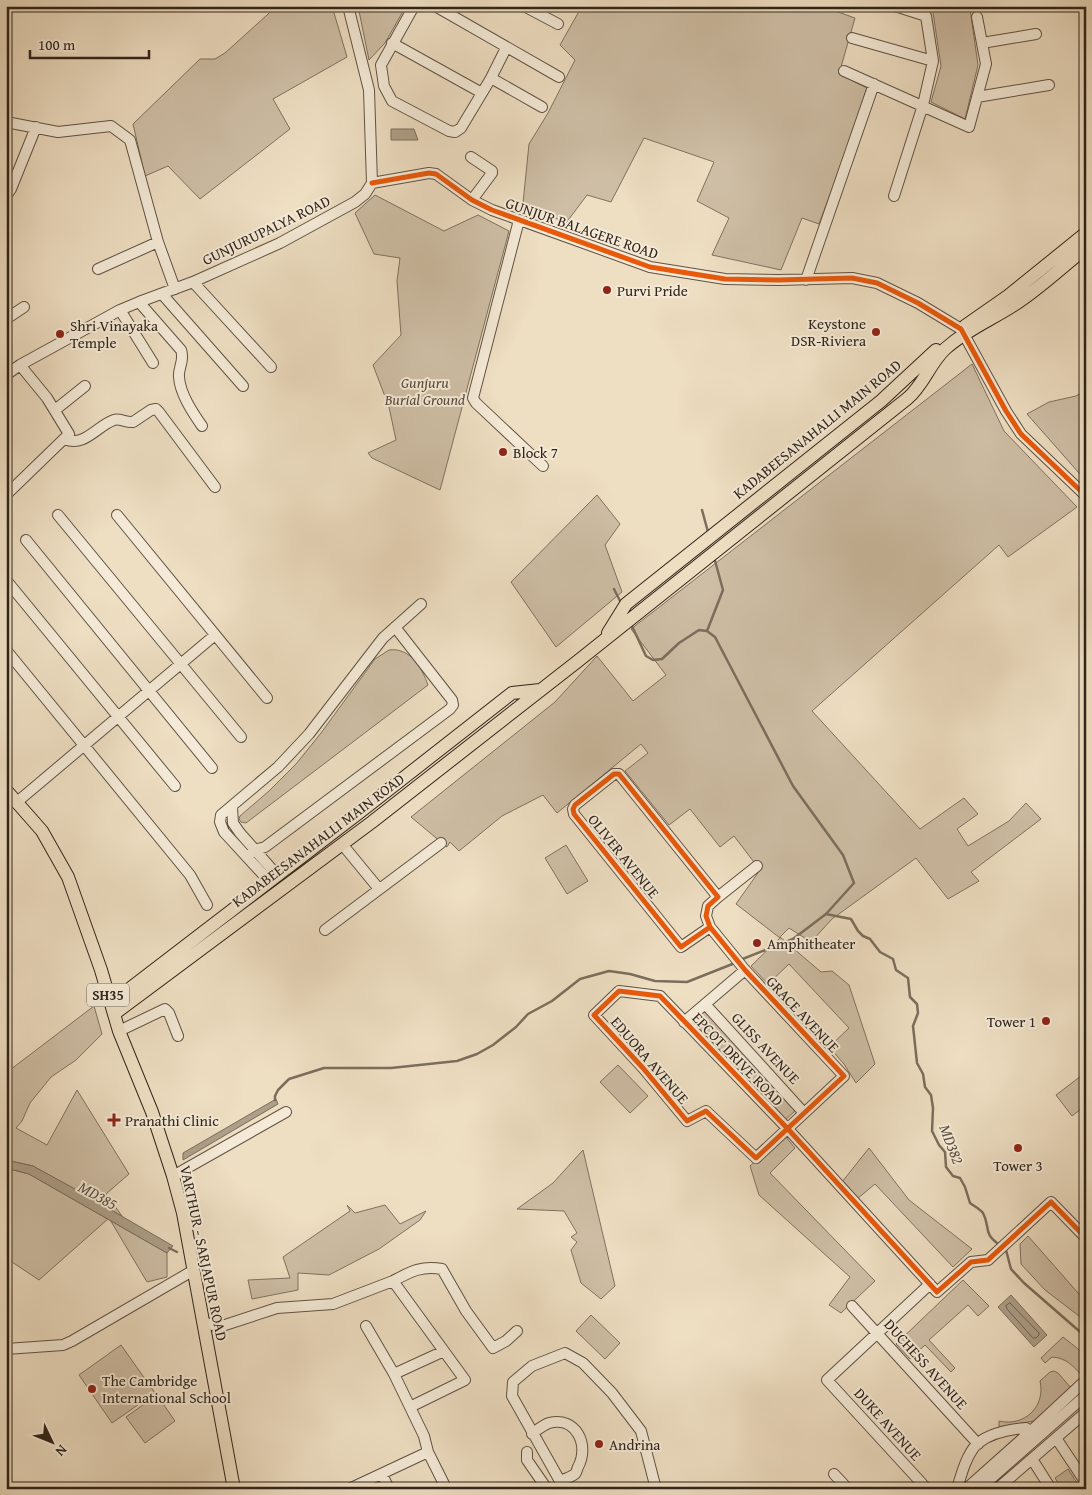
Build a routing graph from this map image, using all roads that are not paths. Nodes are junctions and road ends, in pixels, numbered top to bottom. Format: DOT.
graph roads {
  1 [pos="348,6"];
  2 [pos="414,6"];
  3 [pos="435,6"];
  4 [pos="524,6"];
  5 [pos="895,6"];
  6 [pos="977,17"];
  7 [pos="558,24"];
  8 [pos="1036,34"];
  9 [pos="852,38"];
  10 [pos="392,43"];
  11 [pos="982,43"];
  12 [pos="506,48"];
  13 [pos="933,61"];
  14 [pos="844,71"];
  15 [pos="559,77"];
  16 [pos="491,78"];
  17 [pos="874,84"];
  18 [pos="1049,85"];
  19 [pos="384,86"];
  20 [pos="369,90"];
  21 [pos="482,93"];
  22 [pos="977,97"];
  23 [pos="923,105"];
  24 [pos="542,107"];
  25 [pos="6,122"];
  26 [pos="36,128"];
  27 [pos="471,157"];
  28 [pos="372,183"];
  29 [pos="6,196"];
  30 [pos="894,196"];
  31 [pos="472,200"];
  32 [pos="519,220"];
  33 [pos="1086,233"];
  34 [pos="158,242"];
  35 [pos="1086,248"];
  36 [pos="98,269"];
  37 [pos="806,280"];
  38 [pos="193,282"];
  39 [pos="175,289"];
  40 [pos="162,294"];
  41 [pos="139,302"];
  42 [pos="24,307"];
  43 [pos="120,310"];
  44 [pos="6,319"];
  45 [pos="963,332"];
  46 [pos="153,363"];
  47 [pos="20,364"];
  48 [pos="271,367"];
  49 [pos="6,375"];
  50 [pos="85,386"];
  51 [pos="243,386"];
  52 [pos="55,410"];
  53 [pos="202,426"];
  54 [pos="65,439"];
  55 [pos="543,466"];
  56 [pos="215,487"];
  57 [pos="6,496"];
  58 [pos="1086,496"];
  59 [pos="58,515"];
  60 [pos="117,515"];
  61 [pos="26,540"];
  62 [pos="6,580"];
  63 [pos="421,604"];
  64 [pos="395,627"];
  65 [pos="216,635"];
  66 [pos="6,650"];
  67 [pos="181,664"];
  68 [pos="540,690"];
  69 [pos="149,691"];
  70 [pos="267,698"];
  71 [pos="119,716"];
  72 [pos="241,737"];
  73 [pos="84,745"];
  74 [pos="212,768"];
  75 [pos="175,786"];
  76 [pos="6,790"];
  77 [pos="17,802"];
  78 [pos="441,843"];
  79 [pos="342,844"];
  80 [pos="251,853"];
  81 [pos="757,866"];
  82 [pos="273,878"];
  83 [pos="379,888"];
  84 [pos="718,897"];
  85 [pos="207,905"];
  86 [pos="710,927"];
  87 [pos="325,930"];
  88 [pos="745,970"];
  89 [pos="705,1004"];
  90 [pos="113,1008"];
  91 [pos="594,1015"];
  92 [pos="684,1022"];
  93 [pos="119,1031"];
  94 [pos="178,1036"];
  95 [pos="286,1112"];
  96 [pos="804,1113"];
  97 [pos="787,1128"];
  98 [pos="173,1176"];
  99 [pos="1086,1238"];
  100 [pos="194,1270"];
  101 [pos="393,1281"];
  102 [pos="930,1284"];
  103 [pos="852,1306"];
  104 [pos="203,1322"];
  105 [pos="366,1326"];
  106 [pos="517,1330"];
  107 [pos="878,1333"];
  108 [pos="6,1349"];
  109 [pos="444,1351"];
  110 [pos="394,1374"];
  111 [pos="1086,1380"];
  112 [pos="1086,1395"];
  113 [pos="410,1407"];
  114 [pos="1086,1412"];
  115 [pos="532,1434"];
  116 [pos="1035,1435"];
  117 [pos="1056,1438"];
  118 [pos="978,1444"];
  119 [pos="428,1452"];
  120 [pos="527,1452"];
  121 [pos="1032,1459"];
  122 [pos="382,1474"];
  123 [pos="834,1474"];
  124 [pos="1086,1483"];
  125 [pos="560,1485"];
  126 [pos="234,1489"];
  127 [pos="349,1489"];
  128 [pos="389,1489"];
  129 [pos="439,1489"];
  130 [pos="547,1489"];
  131 [pos="656,1489"];
  132 [pos="848,1489"];
  133 [pos="926,1489"];
  134 [pos="958,1489"];
  135 [pos="966,1489"];
  136 [pos="979,1489"];
  137 [pos="997,1489"];
  138 [pos="1051,1489"];
  1 -- 20 [label="street"];
  2 -- 10 [label="street"];
  3 -- 12 [label="street"];
  4 -- 7 [label="street"];
  5 -- 13 [label="street"];
  6 -- 11 [label="street"];
  8 -- 11 [label="street"];
  9 -- 13 [label="street"];
  10 -- 19 [label="street"];
  10 -- 21 [label="street"];
  11 -- 22 [label="street"];
  12 -- 15 [label="street"];
  12 -- 16 [label="street"];
  13 -- 23 [label="street"];
  14 -- 17 [label="street"];
  16 -- 21 [label="street"];
  16 -- 24 [label="street"];
  17 -- 23 [label="street"];
  17 -- 37 [label="street"];
  18 -- 22 [label="street"];
  19 -- 20 [label="street"];
  19 -- 21 [label="street"];
  20 -- 28 [label="street"];
  22 -- 23 [label="street"];
  23 -- 30 [label="street"];
  25 -- 26 [label="street"];
  26 -- 29 [label="street"];
  26 -- 34 [label="street"];
  27 -- 31 [label="street"];
  28 -- 31 [label="street, GUNJUR BALAGERE ROAD"];
  28 -- 38 [label="street, GUNJURUPALYA ROAD"];
  31 -- 32 [label="street, GUNJUR BALAGERE ROAD"];
  32 -- 37 [label="street, GUNJUR BALAGERE ROAD"];
  32 -- 55 [label="street"];
  33 -- 45 [label="main road, KADABEESANAHALLI MAIN ROAD"];
  34 -- 36 [label="street"];
  34 -- 39 [label="street"];
  35 -- 45 [label="main road, KADABEESANAHALLI MAIN ROAD"];
  37 -- 45 [label="street, GUNJUR BALAGERE ROAD"];
  38 -- 39 [label="street, GUNJURUPALYA ROAD"];
  38 -- 48 [label="street"];
  39 -- 40 [label="street, GUNJURUPALYA ROAD"];
  40 -- 41 [label="street, GUNJURUPALYA ROAD"];
  40 -- 51 [label="street"];
  41 -- 43 [label="street, GUNJURUPALYA ROAD"];
  41 -- 53 [label="street"];
  42 -- 44 [label="street"];
  43 -- 46 [label="street"];
  43 -- 47 [label="street, GUNJURUPALYA ROAD"];
  45 -- 58 [label="street, GUNJUR BALAGERE ROAD"];
  45 -- 68 [label="main road, KADABEESANAHALLI MAIN ROAD"];
  47 -- 49 [label="street, GUNJURUPALYA ROAD"];
  47 -- 52 [label="street"];
  50 -- 52 [label="street"];
  52 -- 54 [label="street"];
  54 -- 56 [label="street"];
  54 -- 57 [label="street"];
  59 -- 67 [label="street"];
  60 -- 65 [label="street"];
  61 -- 69 [label="street"];
  62 -- 71 [label="street"];
  63 -- 64 [label="street"];
  64 -- 80 [label="street"];
  64 -- 80 [label="street"];
  65 -- 67 [label="street"];
  65 -- 70 [label="street"];
  66 -- 73 [label="street"];
  67 -- 69 [label="street"];
  67 -- 72 [label="street"];
  68 -- 79 [label="main road, KADABEESANAHALLI MAIN ROAD"];
  68 -- 82 [label="main road, KADABEESANAHALLI MAIN ROAD"];
  69 -- 71 [label="street"];
  69 -- 74 [label="street"];
  71 -- 73 [label="street"];
  71 -- 75 [label="street"];
  73 -- 77 [label="street"];
  73 -- 85 [label="street"];
  76 -- 77 [label="main road, VARTHUR - SARJAPUR ROAD / SH35"];
  77 -- 90 [label="main road, VARTHUR - SARJAPUR ROAD / SH35"];
  78 -- 83 [label="street"];
  79 -- 83 [label="street"];
  79 -- 90 [label="main road, KADABEESANAHALLI MAIN ROAD"];
  80 -- 82 [label="street"];
  81 -- 84 [label="street"];
  82 -- 90 [label="main road, KADABEESANAHALLI MAIN ROAD"];
  83 -- 87 [label="street"];
  84 -- 86 [label="street"];
  84 -- 86 [label="street, OLIVER AVENUE"];
  86 -- 88 [label="street, GRACE AVENUE"];
  88 -- 89 [label="street"];
  88 -- 96 [label="street, GRACE AVENUE"];
  89 -- 92 [label="street"];
  89 -- 96 [label="street, GLISS AVENUE"];
  90 -- 93 [label="main road, VARTHUR - SARJAPUR ROAD / SH35"];
  91 -- 92 [label="street, EPCOT DRIVE ROAD"];
  91 -- 97 [label="street, EDUORA AVENUE"];
  92 -- 97 [label="street, EPCOT DRIVE ROAD"];
  93 -- 94 [label="street"];
  93 -- 98 [label="main road, VARTHUR - SARJAPUR ROAD / SH35"];
  95 -- 98 [label="street"];
  96 -- 97 [label="street"];
  97 -- 102 [label="street, EPCOT DRIVE ROAD"];
  98 -- 100 [label="main road, VARTHUR - SARJAPUR ROAD / SH35"];
  99 -- 102 [label="street"];
  100 -- 104 [label="main road, VARTHUR - SARJAPUR ROAD / SH35"];
  100 -- 108 [label="street"];
  101 -- 104 [label="street"];
  101 -- 106 [label="street"];
  101 -- 109 [label="street"];
  102 -- 107 [label="street"];
  103 -- 107 [label="street, DUCHESS AVENUE"];
  104 -- 126 [label="main road, VARTHUR - SARJAPUR ROAD / SH35"];
  105 -- 110 [label="street"];
  107 -- 118 [label="street, DUCHESS AVENUE"];
  107 -- 133 [label="street, DUKE AVENUE"];
  109 -- 110 [label="street"];
  109 -- 113 [label="street"];
  110 -- 113 [label="street"];
  111 -- 116 [label="street"];
  112 -- 116 [label="street"];
  113 -- 119 [label="street"];
  114 -- 117 [label="street"];
  115 -- 125 [label="street"];
  115 -- 125 [label="street"];
  115 -- 131 [label="street"];
  116 -- 118 [label="street"];
  116 -- 135 [label="street"];
  116 -- 136 [label="street"];
  117 -- 121 [label="street"];
  117 -- 124 [label="street"];
  118 -- 134 [label="street"];
  119 -- 122 [label="street"];
  119 -- 129 [label="street"];
  120 -- 130 [label="street"];
  121 -- 137 [label="street"];
  121 -- 138 [label="street"];
  122 -- 127 [label="street"];
  122 -- 128 [label="street"];
  123 -- 132 [label="street"];
}
